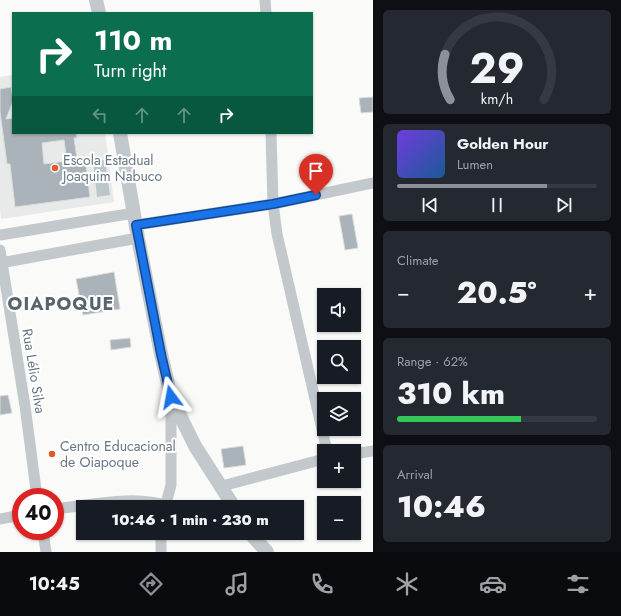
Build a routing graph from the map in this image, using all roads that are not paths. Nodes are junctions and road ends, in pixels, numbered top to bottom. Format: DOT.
graph roads {
  1 [pos="96,0"];
  2 [pos="265,0"];
  3 [pos="99,12"];
  4 [pos="266,12"];
  5 [pos="120,134"];
  6 [pos="271,134"];
  7 [pos="373,183"];
  8 [pos="273,204"];
  9 [pos="136,226"];
  10 [pos="0,236"];
  11 [pos="0,250"];
  12 [pos="1,263"];
  13 [pos="171,397"];
  14 [pos="325,444"];
  15 [pos="373,451"];
  16 [pos="361,453"];
  17 [pos="317,461"];
  18 [pos="222,486"];
  19 [pos="36,488"];
  20 [pos="169,500"];
  21 [pos="230,500"];
  22 [pos="76,507"];
  23 [pos="64,508"];
  24 [pos="12,517"];
  25 [pos="0,519"];
  26 [pos="44,540"];
  27 [pos="161,540"];
  28 [pos="256,540"];
  29 [pos="46,552"];
  30 [pos="161,552"];
  31 [pos="267,552"];
  1 -- 3 [label="street"];
  2 -- 4 [label="street"];
  5 -- 9 [label="street"];
  6 -- 8 [label="street"];
  7 -- 8 [label="street"];
  8 -- 9 [label="street"];
  8 -- 14 [label="street"];
  9 -- 10 [label="street"];
  9 -- 12 [label="street"];
  9 -- 13 [label="street"];
  11 -- 12 [label="street, Rua Lélio Silva"];
  12 -- 19 [label="street, Rua Lélio Silva"];
  13 -- 18 [label="street"];
  13 -- 20 [label="street"];
  15 -- 16 [label="street"];
  17 -- 18 [label="street"];
  18 -- 21 [label="street"];
  22 -- 23 [label="street"];
  24 -- 25 [label="street"];
  26 -- 29 [label="street"];
  27 -- 30 [label="street"];
  28 -- 31 [label="street"];
}
